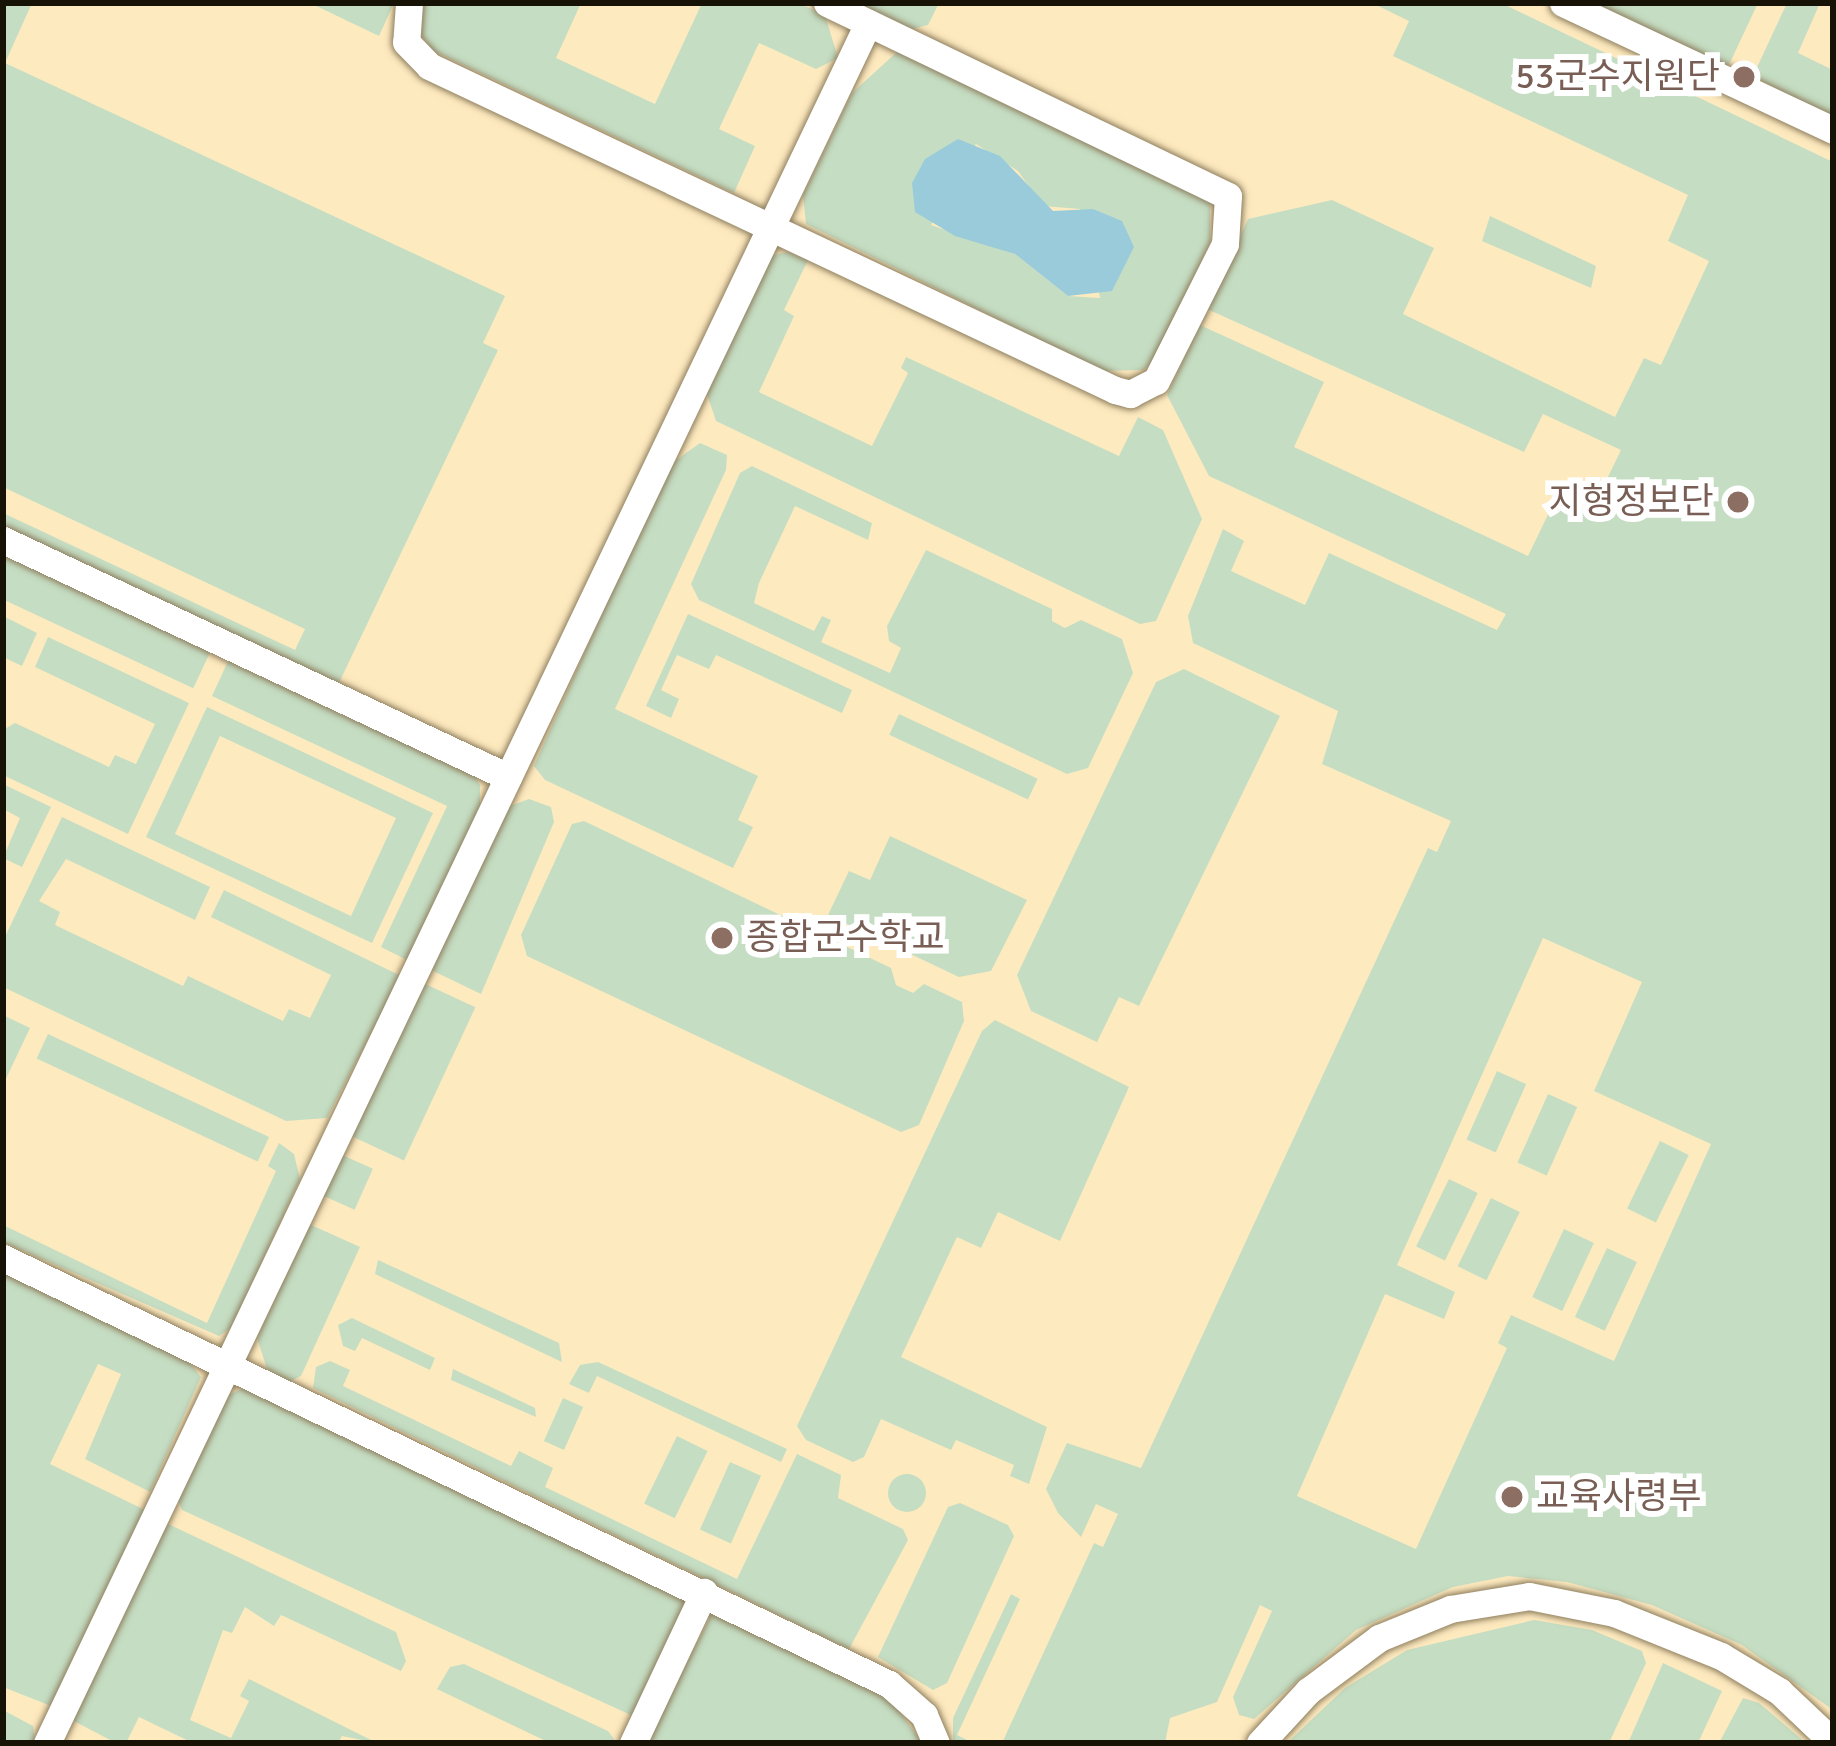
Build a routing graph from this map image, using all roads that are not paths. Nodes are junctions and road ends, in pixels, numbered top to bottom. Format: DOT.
graph roads {
  1 [pos="409,3"];
  2 [pos="827,3"];
  3 [pos="1563,3"];
  4 [pos="868,22"];
  5 [pos="1833,130"];
  6 [pos="770,227"];
  7 [pos="3,540"];
  8 [pos="508,777"];
  9 [pos="3,1258"];
  10 [pos="225,1364"];
  11 [pos="704,1592"];
  12 [pos="1833,1742"];
  13 [pos="47,1743"];
  14 [pos="633,1743"];
  15 [pos="936,1743"];
  16 [pos="1260,1743"];
  1 -- 6 [label="street"];
  2 -- 4 [label="street"];
  3 -- 5 [label="street"];
  4 -- 6 [label="street"];
  4 -- 6 [label="street"];
  6 -- 8 [label="street"];
  7 -- 8 [label="street"];
  8 -- 10 [label="street"];
  9 -- 10 [label="street"];
  10 -- 11 [label="street"];
  10 -- 13 [label="street"];
  11 -- 14 [label="street"];
  11 -- 15 [label="street"];
  12 -- 16 [label="street"];
}
